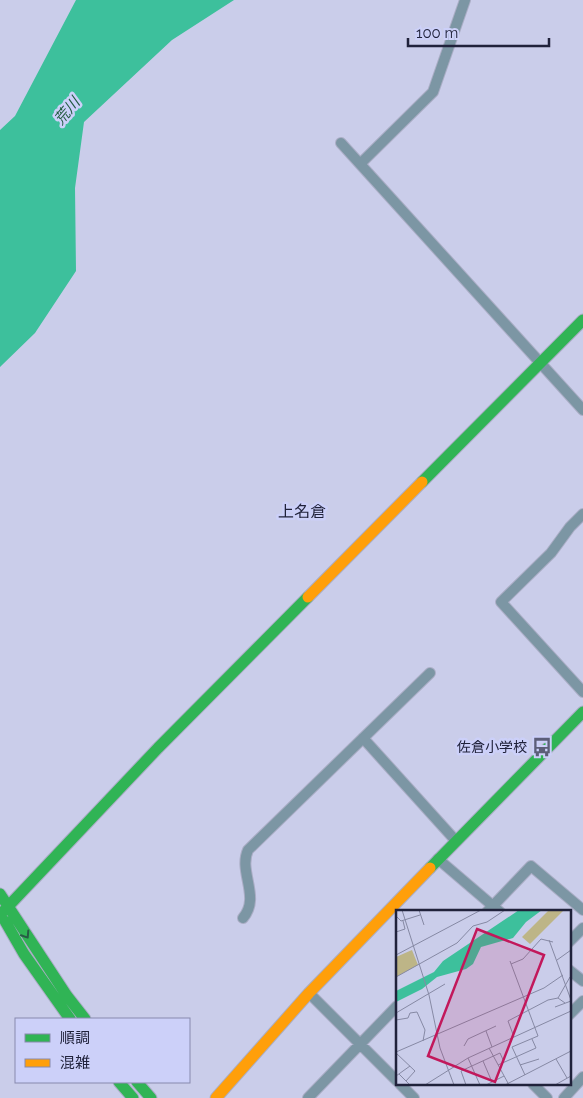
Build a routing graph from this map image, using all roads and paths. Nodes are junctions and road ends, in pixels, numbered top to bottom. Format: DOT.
graph roads {
  1 [pos="466,0"];
  2 [pos="341,143"];
  3 [pos="360,164"];
  4 [pos="583,320"];
  5 [pos="540,363"];
  6 [pos="583,410"];
  7 [pos="583,514"];
  8 [pos="430,673"];
  9 [pos="583,692"];
  10 [pos="583,712"];
  11 [pos="362,738"];
  12 [pos="456,841"];
  13 [pos="438,859"];
  14 [pos="0,894"];
  15 [pos="493,910"];
  16 [pos="583,910"];
  17 [pos="2,912"];
  18 [pos="243,918"];
  19 [pos="583,928"];
  20 [pos="570,941"];
  21 [pos="570,971"];
  22 [pos="583,981"];
  23 [pos="309,992"];
  24 [pos="583,1001"];
  25 [pos="396,1007"];
  26 [pos="570,1014"];
  27 [pos="69,1018"];
  28 [pos="84,1018"];
  29 [pos="360,1044"];
  30 [pos="583,1078"];
  31 [pos="396,1080"];
  32 [pos="120,1083"];
  33 [pos="138,1083"];
  34 [pos="402,1086"];
  35 [pos="535,1086"];
  36 [pos="133,1098"];
  37 [pos="151,1098"];
  38 [pos="216,1098"];
  39 [pos="308,1098"];
  40 [pos="414,1098"];
  41 [pos="547,1098"];
  42 [pos="564,1098"];
  1 -- 3 [label="street"];
  2 -- 3 [label="street"];
  3 -- 5 [label="street"];
  4 -- 5 [label="street"];
  5 -- 6 [label="street"];
  5 -- 17 [label="street"];
  7 -- 9 [label="street"];
  8 -- 11 [label="street"];
  10 -- 12 [label="street"];
  11 -- 12 [label="street"];
  11 -- 18 [label="street"];
  12 -- 13 [label="street"];
  13 -- 15 [label="street"];
  13 -- 23 [label="street"];
  14 -- 17 [label="street"];
  15 -- 16 [label="street"];
  17 -- 27 [label="street"];
  17 -- 28 [label="street, one-way"];
  19 -- 20 [label="street"];
  21 -- 22 [label="street"];
  23 -- 29 [label="street"];
  23 -- 38 [label="street"];
  24 -- 26 [label="street"];
  25 -- 29 [label="street"];
  29 -- 31 [label="street"];
  29 -- 39 [label="street"];
  30 -- 42 [label="street"];
  32 -- 36 [label="street"];
  33 -- 37 [label="street"];
  34 -- 40 [label="street"];
  35 -- 41 [label="street"];
}
